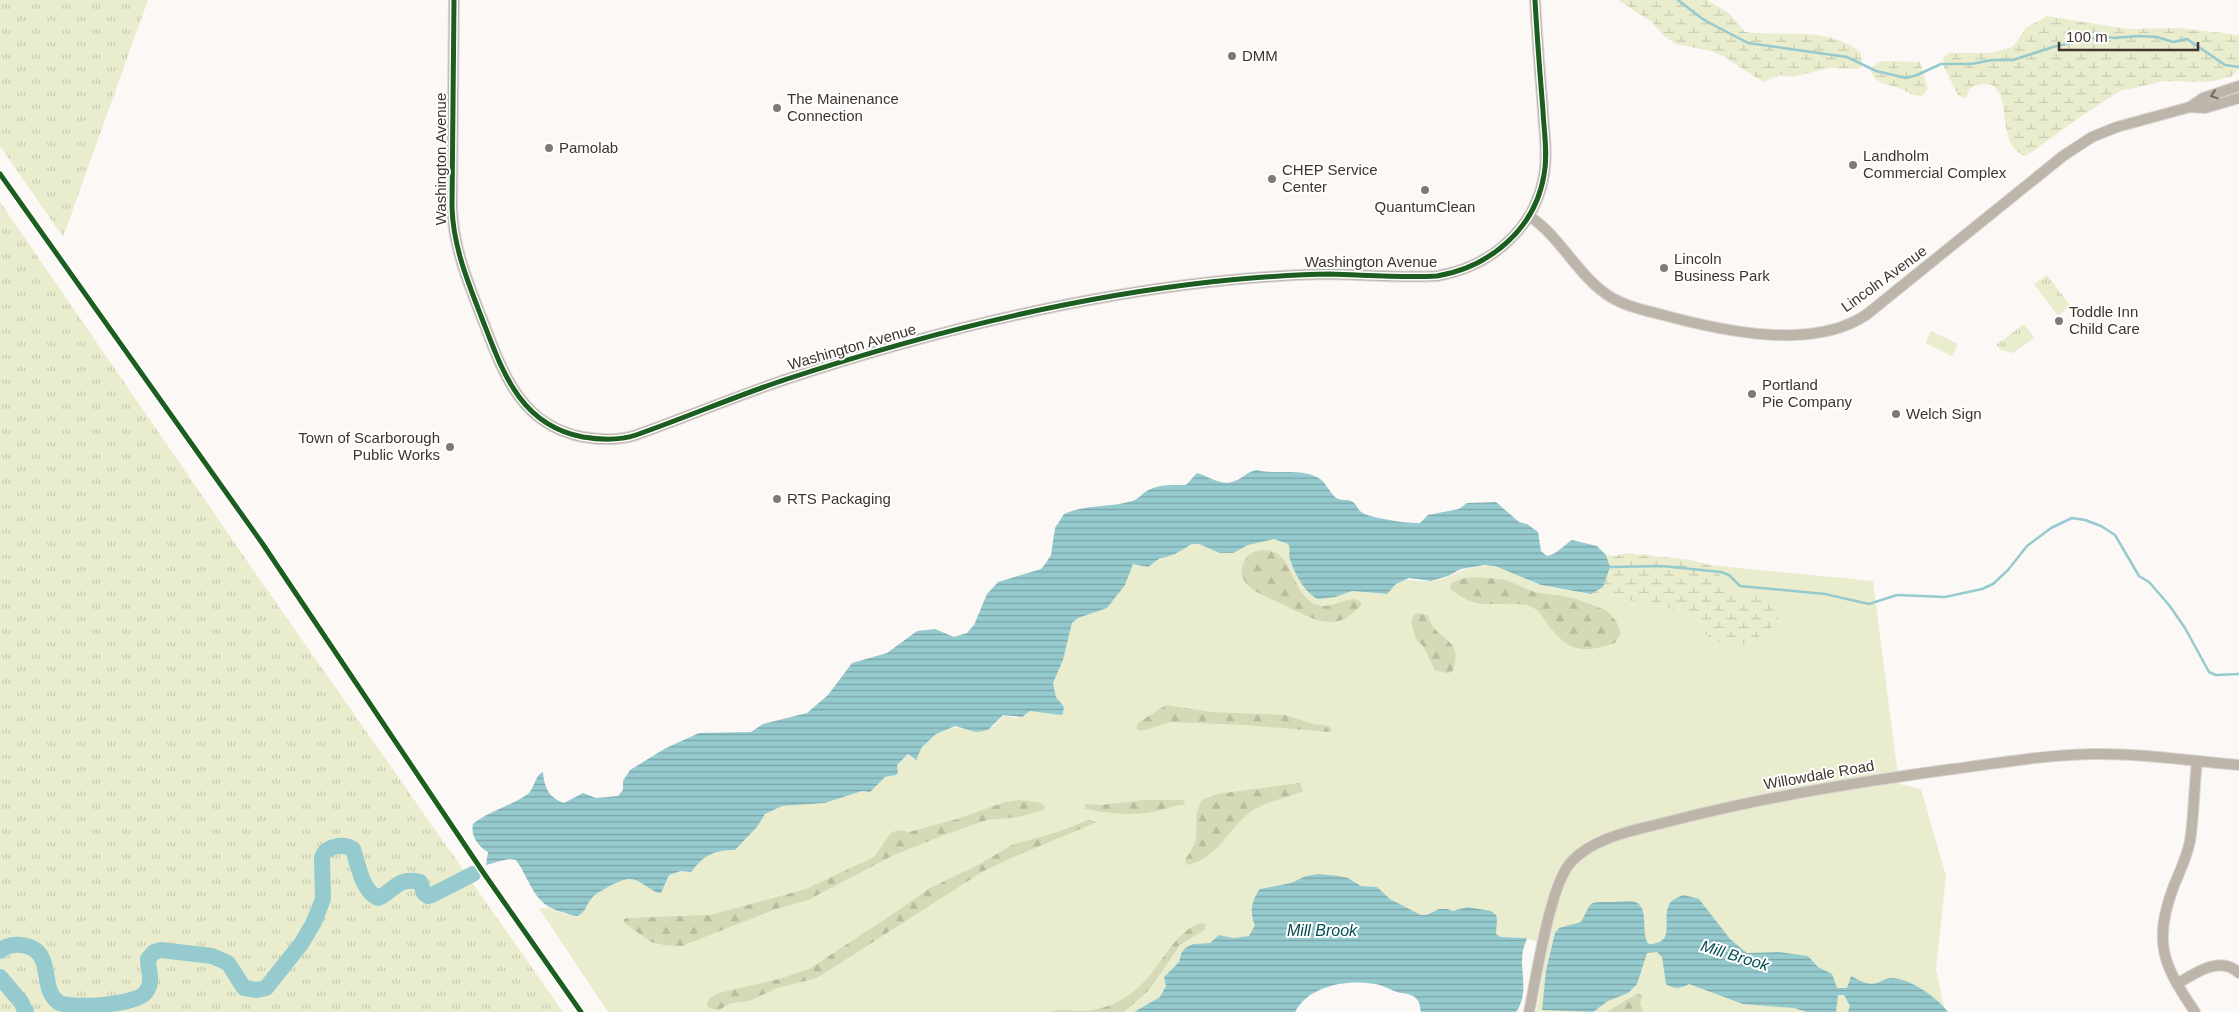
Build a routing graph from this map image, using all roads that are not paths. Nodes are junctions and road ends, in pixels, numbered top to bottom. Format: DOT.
graph roads {
  1 [pos="454,0"];
  2 [pos="1535,0"];
  3 [pos="2239,86"];
  4 [pos="2239,98"];
  5 [pos="2190,108"];
  6 [pos="1529,216"];
  7 [pos="2197,761"];
  8 [pos="2239,765"];
  9 [pos="2239,973"];
  10 [pos="2177,984"];
  11 [pos="1529,1012"];
  12 [pos="2195,1012"];
  1 -- 6 [label="street, Washington Avenue"];
  2 -- 6 [label="street, Washington Avenue"];
  3 -- 5 [label="street, Lincoln Avenue, one-way"];
  4 -- 5 [label="street, Lincoln Avenue"];
  5 -- 6 [label="street, Lincoln Avenue"];
  7 -- 8 [label="street, Willowdale Road"];
  7 -- 10 [label="street"];
  7 -- 11 [label="street, Willowdale Road"];
  9 -- 10 [label="street"];
  10 -- 12 [label="street"];
}
